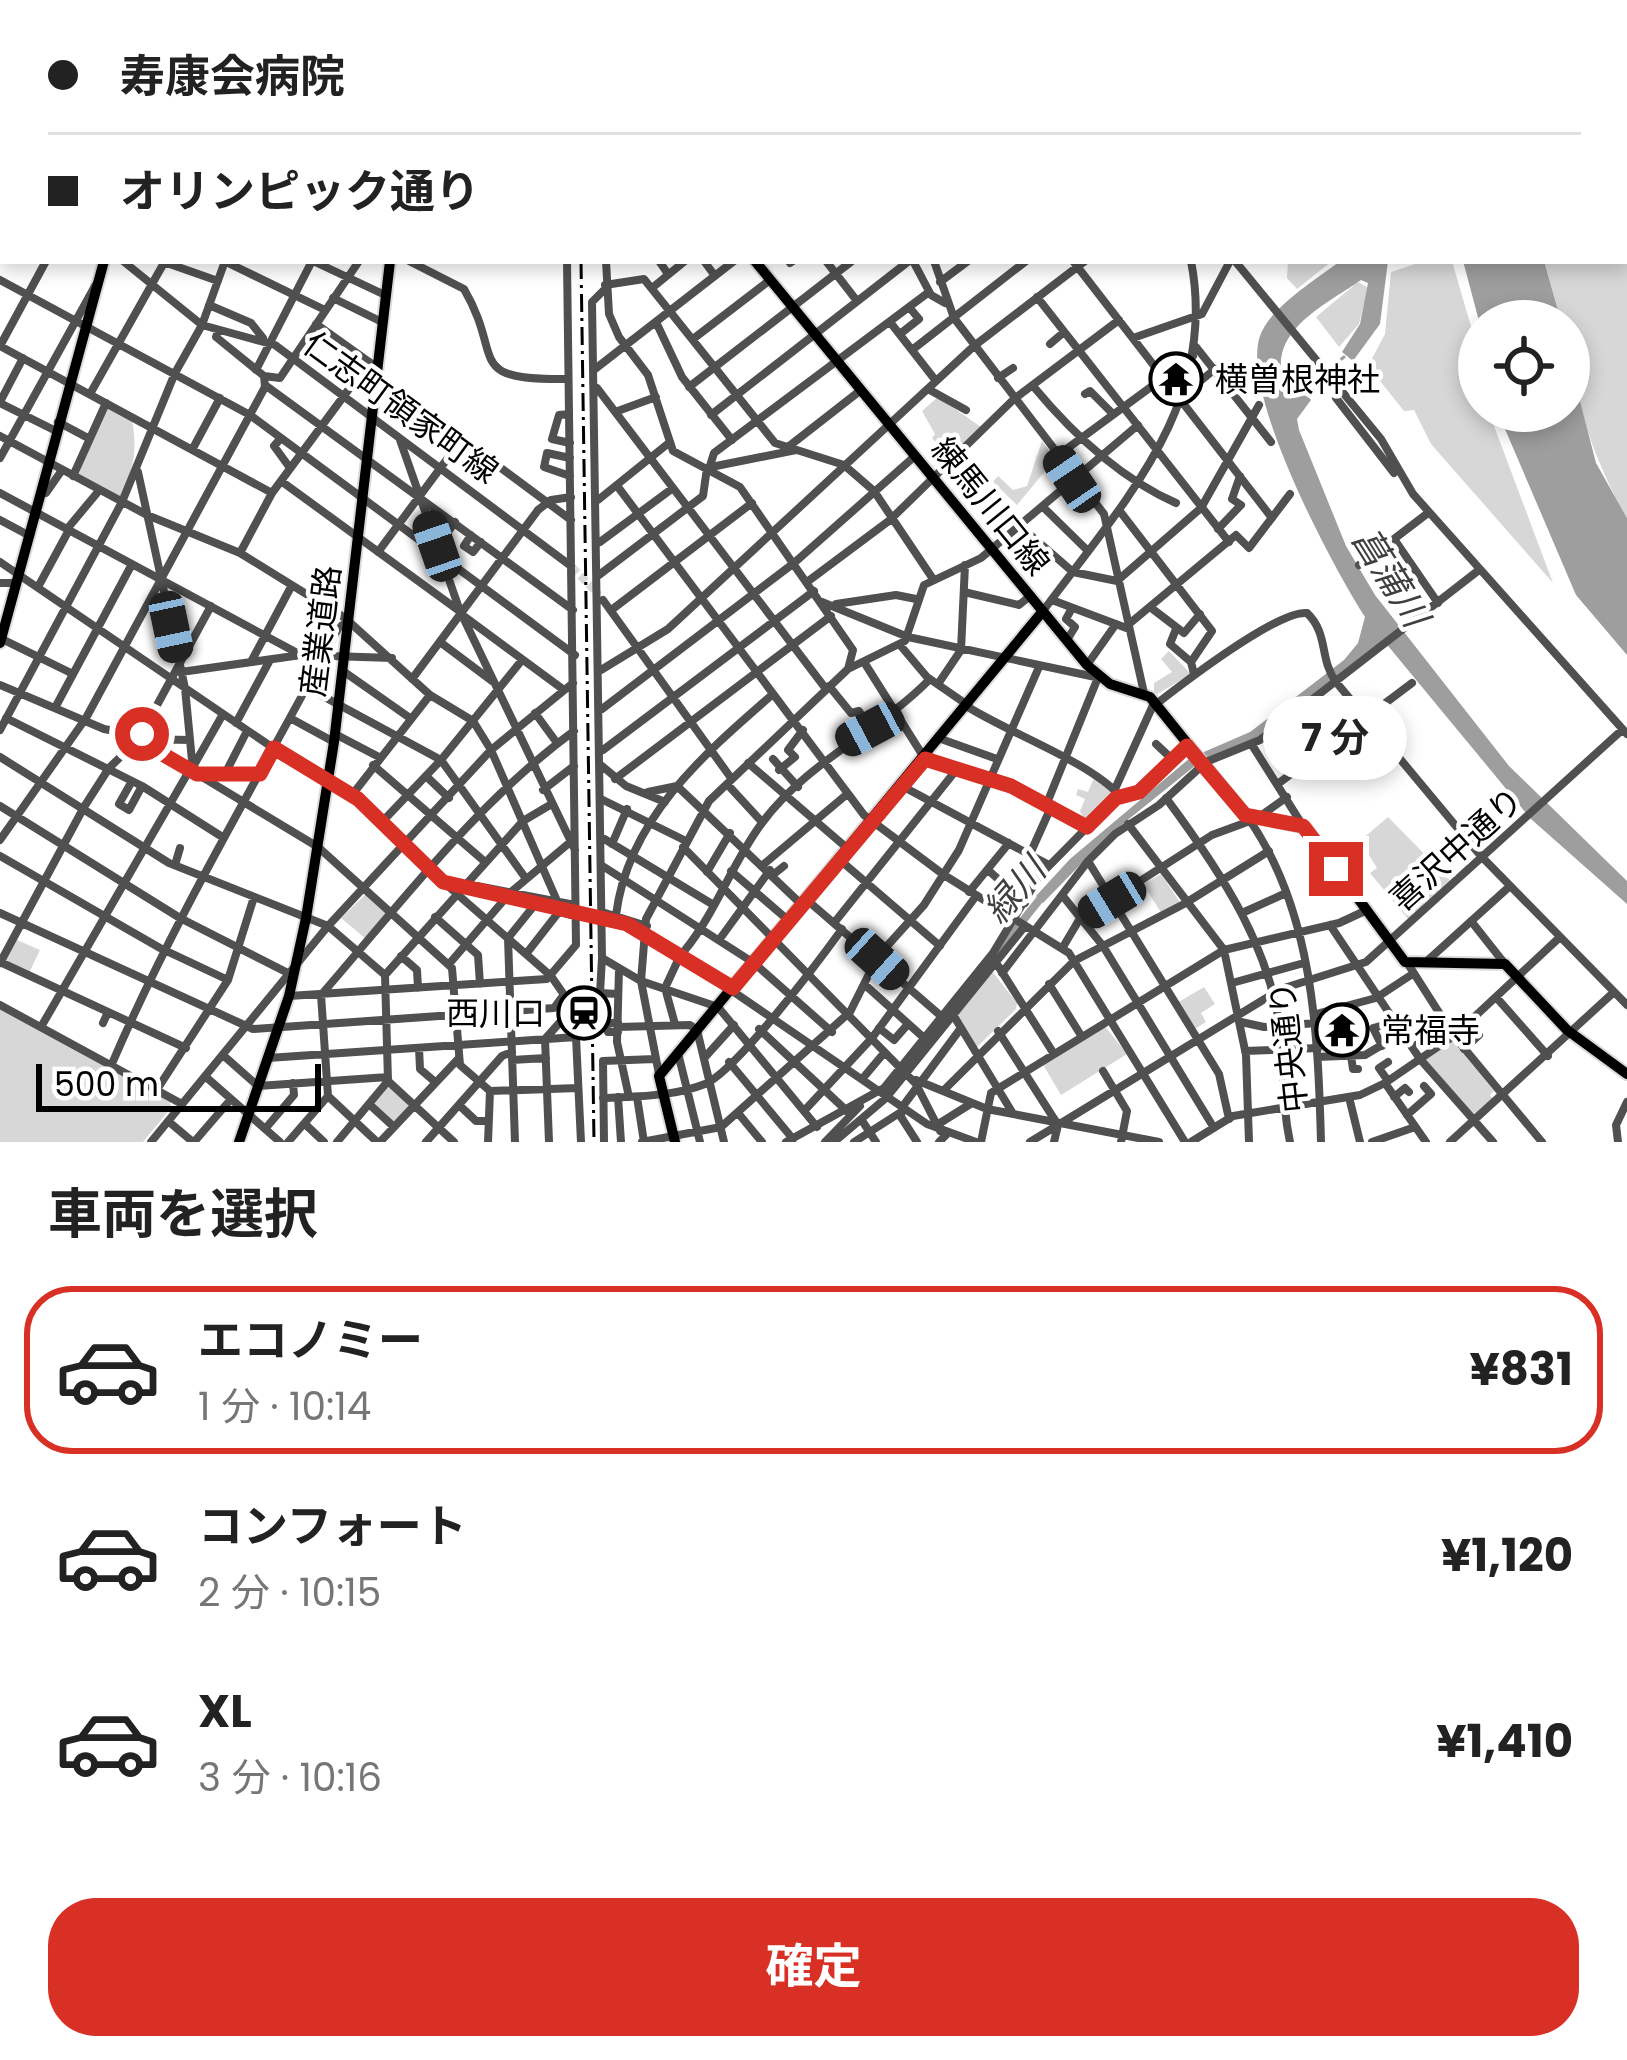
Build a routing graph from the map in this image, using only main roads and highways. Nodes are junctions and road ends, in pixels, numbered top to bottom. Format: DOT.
graph roads {
  1 [pos="103,264"];
  2 [pos="390,264"];
  3 [pos="757,264"];
  4 [pos="1043,611"];
  5 [pos="0,640"];
  6 [pos="1627,1074"];
  7 [pos="674,1140"];
  8 [pos="239,1142"];
  1 -- 5 [label="main road"];
  2 -- 8 [label="main road, 産業道路"];
  3 -- 4 [label="main road, 練馬川口線"];
  4 -- 6 [label="main road, 練馬川口線"];
  4 -- 7 [label="main road"];
}
